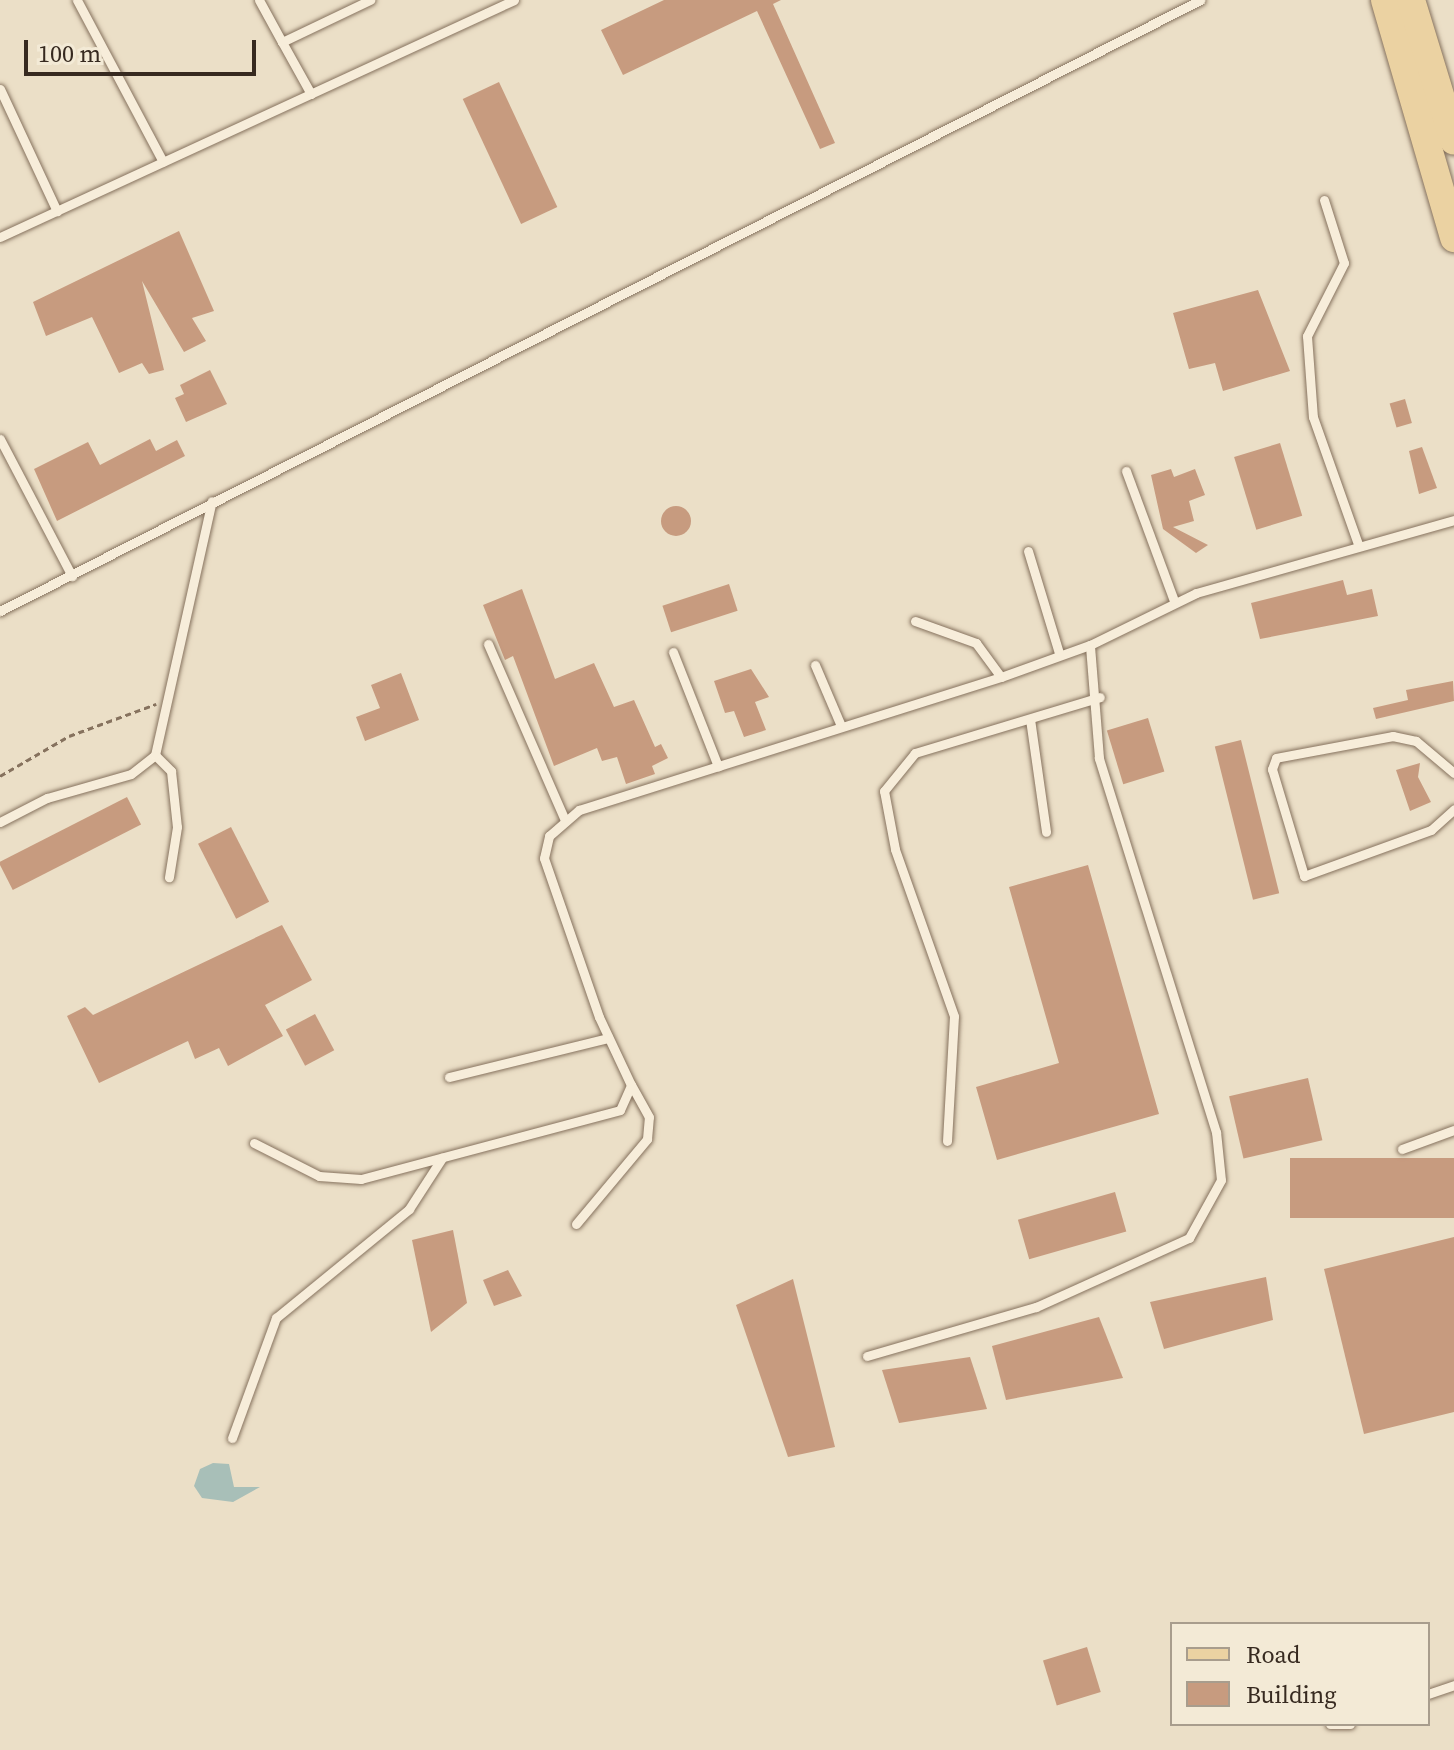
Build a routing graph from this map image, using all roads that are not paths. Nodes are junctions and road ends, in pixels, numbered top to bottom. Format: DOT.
graph roads {
  1 [pos="77,0"];
  2 [pos="259,0"];
  3 [pos="370,0"];
  4 [pos="1200,0"];
  5 [pos="1385,0"];
  6 [pos="1411,0"];
  7 [pos="508,1"];
  8 [pos="282,42"];
  9 [pos="0,89"];
  10 [pos="311,94"];
  11 [pos="1452,123"];
  12 [pos="163,162"];
  13 [pos="1324,200"];
  14 [pos="57,211"];
  15 [pos="0,237"];
  16 [pos="1454,238"];
  17 [pos="0,439"];
  18 [pos="1126,471"];
  19 [pos="212,501"];
  20 [pos="1454,520"];
  21 [pos="1358,544"];
  22 [pos="1028,551"];
  23 [pos="72,576"];
  24 [pos="1174,601"];
  25 [pos="0,611"];
  26 [pos="915,621"];
  27 [pos="488,644"];
  28 [pos="1090,645"];
  29 [pos="673,652"];
  30 [pos="1059,653"];
  31 [pos="815,665"];
  32 [pos="1001,677"];
  33 [pos="1100,697"];
  34 [pos="1030,719"];
  35 [pos="841,726"];
  36 [pos="155,755"];
  37 [pos="718,766"];
  38 [pos="1454,773"];
  39 [pos="1454,809"];
  40 [pos="564,818"];
  41 [pos="0,822"];
  42 [pos="1046,832"];
  43 [pos="169,877"];
  44 [pos="608,1038"];
  45 [pos="449,1077"];
  46 [pos="631,1085"];
  47 [pos="1454,1130"];
  48 [pos="947,1141"];
  49 [pos="254,1143"];
  50 [pos="1402,1149"];
  51 [pos="442,1158"];
  52 [pos="576,1224"];
  53 [pos="867,1356"];
  54 [pos="232,1438"];
  55 [pos="1454,1685"];
  56 [pos="1430,1693"];
  1 -- 12 [label="lane"];
  2 -- 8 [label="lane"];
  3 -- 8 [label="lane"];
  4 -- 19 [label="lane"];
  5 -- 16 [label="main road"];
  6 -- 11 [label="main road"];
  7 -- 10 [label="lane"];
  8 -- 10 [label="lane"];
  9 -- 14 [label="lane"];
  10 -- 12 [label="lane"];
  12 -- 14 [label="lane"];
  13 -- 21 [label="lane"];
  14 -- 15 [label="lane"];
  17 -- 23 [label="lane"];
  18 -- 24 [label="lane"];
  19 -- 23 [label="lane"];
  19 -- 36 [label="lane"];
  20 -- 21 [label="lane"];
  21 -- 24 [label="lane"];
  22 -- 30 [label="lane"];
  23 -- 25 [label="lane"];
  24 -- 28 [label="lane"];
  26 -- 32 [label="lane"];
  27 -- 40 [label="lane"];
  28 -- 30 [label="lane"];
  28 -- 33 [label="lane"];
  29 -- 37 [label="lane"];
  30 -- 32 [label="lane"];
  31 -- 35 [label="lane"];
  32 -- 35 [label="lane"];
  33 -- 34 [label="lane"];
  33 -- 53 [label="lane"];
  34 -- 42 [label="lane"];
  34 -- 48 [label="lane"];
  35 -- 37 [label="lane"];
  36 -- 41 [label="lane"];
  36 -- 43 [label="lane"];
  37 -- 40 [label="lane"];
  38 -- 39 [label="lane"];
  40 -- 44 [label="lane"];
  44 -- 45 [label="lane"];
  44 -- 46 [label="lane"];
  46 -- 51 [label="lane"];
  46 -- 52 [label="lane"];
  47 -- 50 [label="lane"];
  49 -- 51 [label="lane"];
  51 -- 54 [label="lane"];
  55 -- 56 [label="lane"];
}
